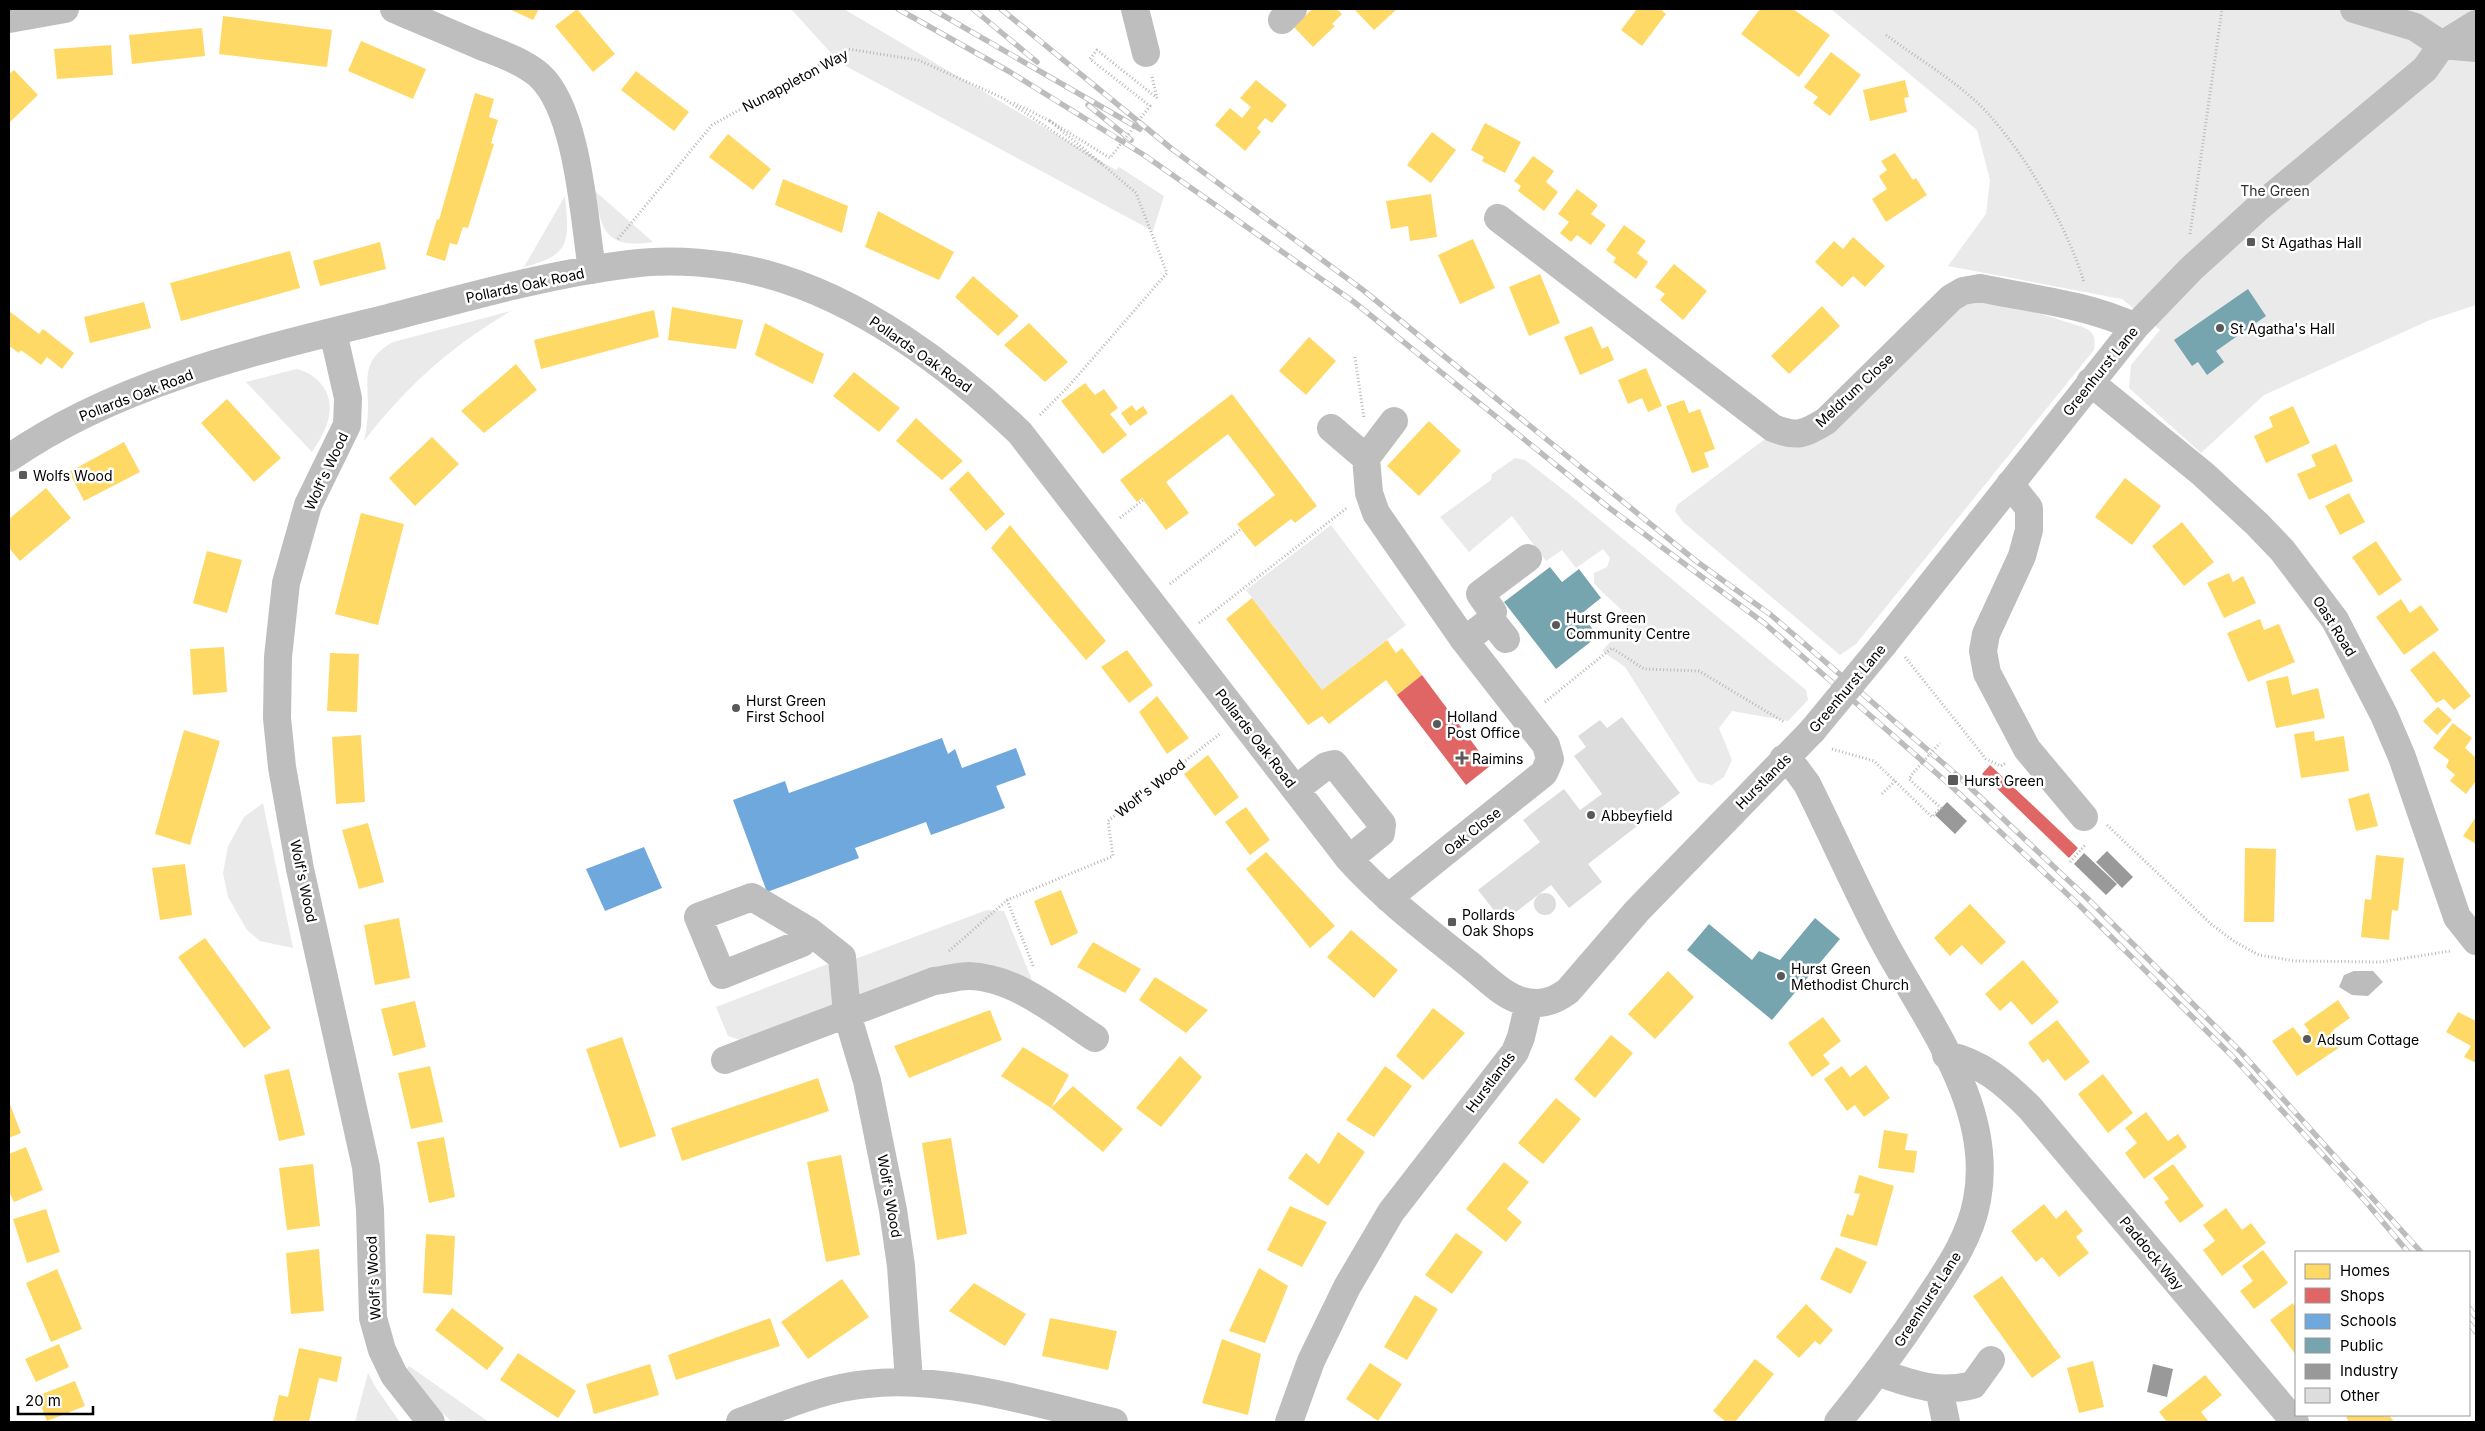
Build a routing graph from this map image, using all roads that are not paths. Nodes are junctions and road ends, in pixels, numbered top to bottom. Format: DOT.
graph roads {
  1 [pos="65,9"];
  2 [pos="394,9"];
  3 [pos="1135,9"];
  4 [pos="2354,9"];
  5 [pos="9,19"];
  6 [pos="2476,24"];
  7 [pos="2442,45"];
  8 [pos="2476,48"];
  9 [pos="1146,53"];
  10 [pos="1498,218"];
  11 [pos="592,270"];
  12 [pos="2135,327"];
  13 [pos="333,332"];
  14 [pos="2090,382"];
  15 [pos="1394,422"];
  16 [pos="1331,428"];
  17 [pos="9,458"];
  18 [pos="1366,458"];
  19 [pos="2010,484"];
  20 [pos="1528,558"];
  21 [pos="1464,640"];
  22 [pos="1799,744"];
  23 [pos="1296,789"];
  24 [pos="2084,817"];
  25 [pos="1349,859"];
  26 [pos="1388,898"];
  27 [pos="809,931"];
  28 [pos="2465,945"];
  29 [pos="1529,1003"];
  30 [pos="847,1014"];
  31 [pos="1095,1038"];
  32 [pos="1946,1055"];
  33 [pos="724,1060"];
  34 [pos="2007,1085"];
  35 [pos="1971,1107"];
  36 [pos="1991,1360"];
  37 [pos="1879,1373"];
  38 [pos="909,1381"];
  39 [pos="1939,1389"];
  40 [pos="1297,1419"];
  41 [pos="431,1422"];
  42 [pos="740,1422"];
  43 [pos="1114,1422"];
  44 [pos="1838,1422"];
  45 [pos="1946,1422"];
  46 [pos="2294,1422"];
  1 -- 5 [label="street"];
  2 -- 11 [label="street"];
  3 -- 9 [label="street"];
  4 -- 7 [label="street"];
  6 -- 7 [label="street"];
  7 -- 8 [label="street"];
  7 -- 12 [label="street, Greenhurst Lane"];
  10 -- 12 [label="street, Meldrum Close"];
  11 -- 13 [label="street, Pollards Oak Road"];
  11 -- 23 [label="street, Pollards Oak Road"];
  12 -- 14 [label="street, Greenhurst Lane"];
  13 -- 17 [label="street, Pollards Oak Road"];
  13 -- 41 [label="street, Wolf's Wood"];
  14 -- 19 [label="street, Greenhurst Lane"];
  14 -- 28 [label="street, Oast Road"];
  15 -- 18 [label="street"];
  16 -- 18 [label="street"];
  18 -- 21 [label="street"];
  19 -- 22 [label="street, Greenhurst Lane, bridge"];
  19 -- 24 [label="street"];
  20 -- 21 [label="street"];
  21 -- 26 [label="street, Oak Close"];
  22 -- 29 [label="street, Hurstlands"];
  22 -- 32 [label="street, Greenhurst Lane"];
  23 -- 25 [label="street, Pollards Oak Road"];
  23 -- 25 [label="street"];
  25 -- 26 [label="street, Pollards Oak Road"];
  26 -- 29 [label="street, Pollards Oak Road"];
  27 -- 30 [label="street, Wolf's Wood"];
  29 -- 40 [label="street, Hurstlands"];
  30 -- 31 [label="street"];
  30 -- 33 [label="street"];
  30 -- 38 [label="street, Wolf's Wood"];
  32 -- 34 [label="street, Paddock Way"];
  32 -- 35 [label="street, Greenhurst Lane"];
  34 -- 35 [label="street"];
  34 -- 46 [label="street, Paddock Way"];
  35 -- 37 [label="street, Greenhurst Lane"];
  36 -- 39 [label="street"];
  37 -- 39 [label="street"];
  37 -- 44 [label="street, Greenhurst Lane"];
  38 -- 42 [label="street"];
  38 -- 43 [label="street"];
  39 -- 45 [label="street"];
}
